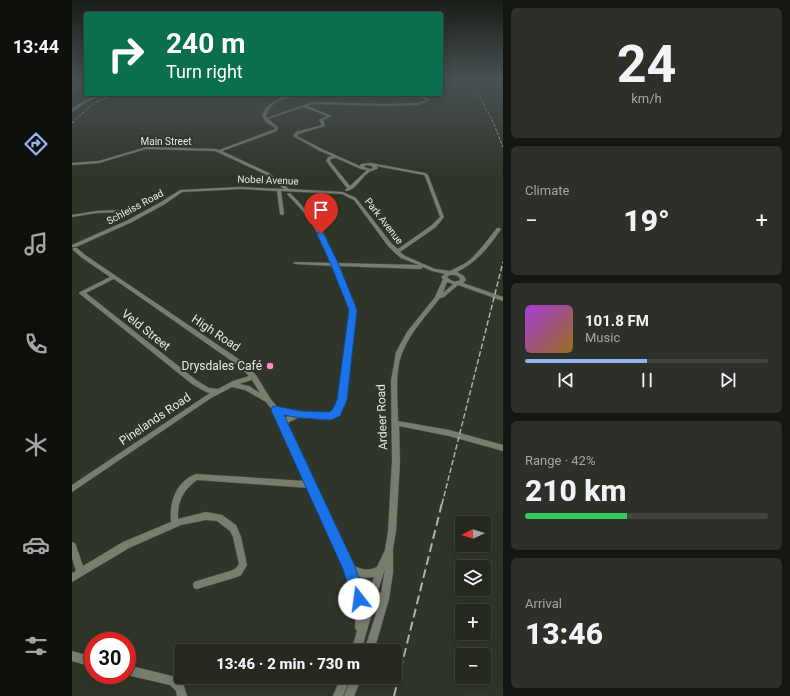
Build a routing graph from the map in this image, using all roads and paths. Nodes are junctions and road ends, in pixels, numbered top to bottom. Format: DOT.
graph roads {
  1 [pos="265,112"];
  2 [pos="285,112"];
  3 [pos="321,112"];
  4 [pos="266,119"];
  5 [pos="219,151"];
  6 [pos="335,157"];
  7 [pos="72,164"];
  8 [pos="371,164"];
  9 [pos="361,166"];
  10 [pos="382,166"];
  11 [pos="376,168"];
  12 [pos="370,170"];
  13 [pos="363,175"];
  14 [pos="279,189"];
  15 [pos="350,189"];
  16 [pos="192,190"];
  17 [pos="288,192"];
  18 [pos="343,193"];
  19 [pos="119,211"];
  20 [pos="282,214"];
  21 [pos="72,216"];
  22 [pos="499,229"];
  23 [pos="73,248"];
  24 [pos="397,252"];
  25 [pos="403,257"];
  26 [pos="295,263"];
  27 [pos="469,263"];
  28 [pos="335,265"];
  29 [pos="400,266"];
  30 [pos="426,267"];
  31 [pos="434,270"];
  32 [pos="451,272"];
  33 [pos="114,277"];
  34 [pos="445,279"];
  35 [pos="460,280"];
  36 [pos="438,297"];
  37 [pos="503,299"];
  38 [pos="252,375"];
  39 [pos="233,384"];
  40 [pos="218,391"];
  41 [pos="268,400"];
  42 [pos="276,410"];
  43 [pos="300,414"];
  44 [pos="396,423"];
  45 [pos="284,428"];
  46 [pos="503,448"];
  47 [pos="312,486"];
  48 [pos="72,489"];
  49 [pos="175,524"];
  50 [pos="72,546"];
  51 [pos="389,549"];
  52 [pos="350,568"];
  53 [pos="380,570"];
  54 [pos="81,572"];
  55 [pos="72,578"];
  56 [pos="197,585"];
  57 [pos="356,586"];
  58 [pos="373,594"];
  59 [pos="385,600"];
  60 [pos="357,644"];
  61 [pos="358,644"];
  62 [pos="370,644"];
  63 [pos="72,656"];
  64 [pos="84,659"];
  65 [pos="136,672"];
  66 [pos="343,684"];
  67 [pos="354,684"];
  68 [pos="182,696"];
  69 [pos="338,696"];
  70 [pos="349,696"];
  1 -- 4 [label="street"];
  2 -- 4 [label="street"];
  3 -- 6 [label="street"];
  4 -- 5 [label="street"];
  5 -- 7 [label="street, Main Street"];
  5 -- 17 [label="street, Main Street"];
  6 -- 9 [label="street"];
  6 -- 15 [label="street"];
  8 -- 9 [label="street"];
  8 -- 10 [label="street"];
  8 -- 11 [label="street"];
  9 -- 12 [label="street"];
  9 -- 13 [label="street"];
  10 -- 11 [label="street"];
  10 -- 24 [label="street"];
  11 -- 12 [label="street"];
  12 -- 13 [label="street"];
  13 -- 15 [label="street"];
  14 -- 16 [label="street, Nobel Avenue"];
  14 -- 17 [label="street, Nobel Avenue"];
  14 -- 20 [label="street"];
  15 -- 18 [label="street"];
  16 -- 23 [label="street, Schleiss Road"];
  17 -- 18 [label="street, Nobel Avenue"];
  17 -- 28 [label="street"];
  18 -- 24 [label="street, Park Avenue"];
  19 -- 21 [label="street"];
  22 -- 27 [label="street, Ardeer Road"];
  23 -- 33 [label="street, High Road"];
  24 -- 25 [label="street, Park Avenue"];
  25 -- 29 [label="street"];
  25 -- 30 [label="street, Park Avenue"];
  26 -- 28 [label="street"];
  27 -- 32 [label="street, Ardeer Road"];
  27 -- 35 [label="street, Ardeer Road"];
  28 -- 29 [label="street"];
  28 -- 43 [label="street"];
  29 -- 30 [label="street"];
  30 -- 31 [label="street, Park Avenue"];
  31 -- 32 [label="street, Park Avenue"];
  31 -- 34 [label="street, Park Avenue"];
  32 -- 34 [label="street, Ardeer Road"];
  32 -- 35 [label="street, Park Avenue"];
  33 -- 38 [label="street, High Road"];
  33 -- 40 [label="street, Veld Street"];
  34 -- 35 [label="street, Park Avenue"];
  34 -- 36 [label="street, Ardeer Road"];
  35 -- 36 [label="street, Ardeer Road"];
  35 -- 37 [label="street"];
  36 -- 44 [label="street, Ardeer Road"];
  38 -- 39 [label="street, Pinelands Road"];
  38 -- 41 [label="street, High Road"];
  39 -- 40 [label="street, Pinelands Road"];
  39 -- 41 [label="street"];
  40 -- 48 [label="street, Pinelands Road"];
  41 -- 42 [label="street, High Road"];
  42 -- 43 [label="street"];
  42 -- 45 [label="street, High Road"];
  43 -- 45 [label="street"];
  44 -- 46 [label="street"];
  44 -- 51 [label="street, Ardeer Road"];
  45 -- 47 [label="street, High Road"];
  47 -- 49 [label="street"];
  47 -- 52 [label="street, High Road"];
  49 -- 54 [label="street"];
  49 -- 56 [label="street"];
  50 -- 54 [label="street"];
  51 -- 53 [label="street, Ardeer Road"];
  51 -- 59 [label="street, Ardeer Road"];
  52 -- 53 [label="street"];
  52 -- 57 [label="street, High Road"];
  53 -- 58 [label="street, Ardeer Road"];
  54 -- 55 [label="street"];
  57 -- 58 [label="street"];
  57 -- 60 [label="street, High Road"];
  58 -- 59 [label="street"];
  58 -- 61 [label="street, Ardeer Road"];
  59 -- 62 [label="street, Ardeer Road"];
  63 -- 64 [label="street"];
  65 -- 68 [label="street"];
  66 -- 69 [label="street"];
  67 -- 70 [label="street"];
}
